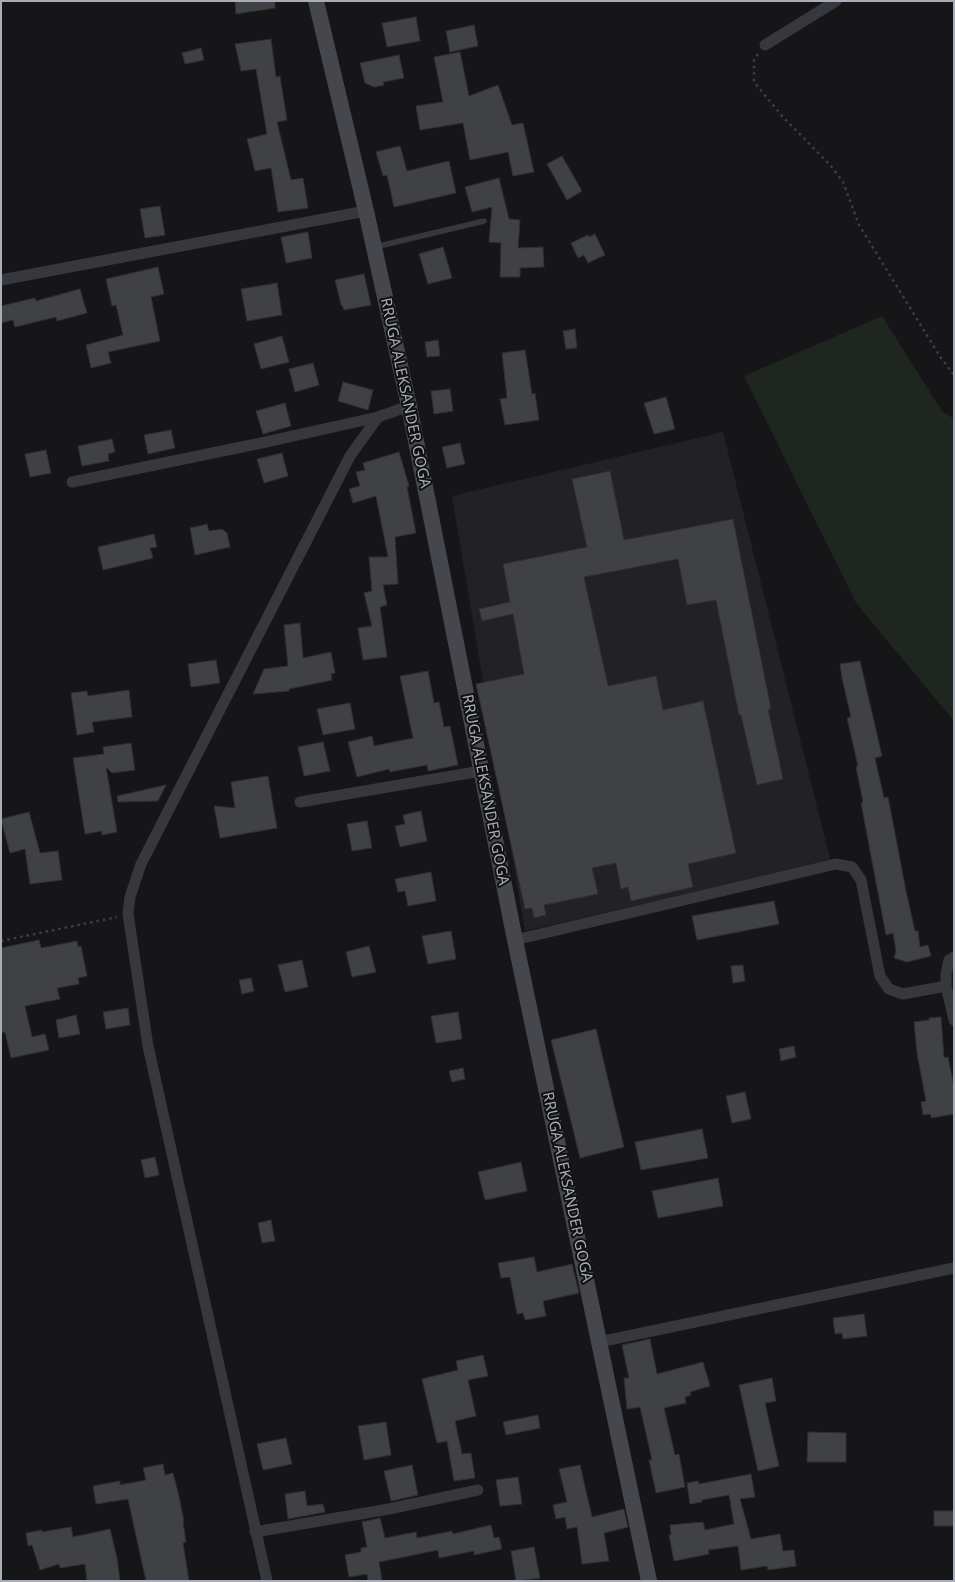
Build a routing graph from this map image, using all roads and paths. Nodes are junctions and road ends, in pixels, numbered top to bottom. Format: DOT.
graph roads {
  1 [pos="316,1"];
  2 [pos="836,1"];
  3 [pos="765,45"];
  4 [pos="366,211"];
  5 [pos="484,221"];
  6 [pos="374,247"];
  7 [pos="1,280"];
  8 [pos="954,375"];
  9 [pos="409,406"];
  10 [pos="378,417"];
  11 [pos="72,482"];
  12 [pos="481,771"];
  13 [pos="300,802"];
  14 [pos="128,914"];
  15 [pos="515,940"];
  16 [pos="1,941"];
  17 [pos="954,957"];
  18 [pos="946,986"];
  19 [pos="954,1020"];
  20 [pos="954,1268"];
  21 [pos="600,1342"];
  22 [pos="478,1490"];
  23 [pos="255,1532"];
  24 [pos="267,1581"];
  25 [pos="650,1581"];
  1 -- 4 [label="main road, RRUGA ALEKSANDER GOGA"];
  2 -- 3 [label="street"];
  3 -- 8 [label="path"];
  4 -- 6 [label="main road, RRUGA ALEKSANDER GOGA"];
  4 -- 7 [label="street"];
  5 -- 6 [label="lane"];
  6 -- 9 [label="main road, RRUGA ALEKSANDER GOGA"];
  9 -- 10 [label="street"];
  9 -- 12 [label="main road, RRUGA ALEKSANDER GOGA"];
  10 -- 11 [label="street"];
  10 -- 14 [label="street"];
  12 -- 13 [label="street"];
  12 -- 15 [label="main road, RRUGA ALEKSANDER GOGA"];
  14 -- 16 [label="path"];
  14 -- 23 [label="street"];
  15 -- 18 [label="street"];
  15 -- 21 [label="main road, RRUGA ALEKSANDER GOGA"];
  17 -- 18 [label="street"];
  18 -- 19 [label="street"];
  20 -- 21 [label="street"];
  21 -- 25 [label="main road, RRUGA ALEKSANDER GOGA"];
  22 -- 23 [label="street"];
  23 -- 24 [label="street"];
}
